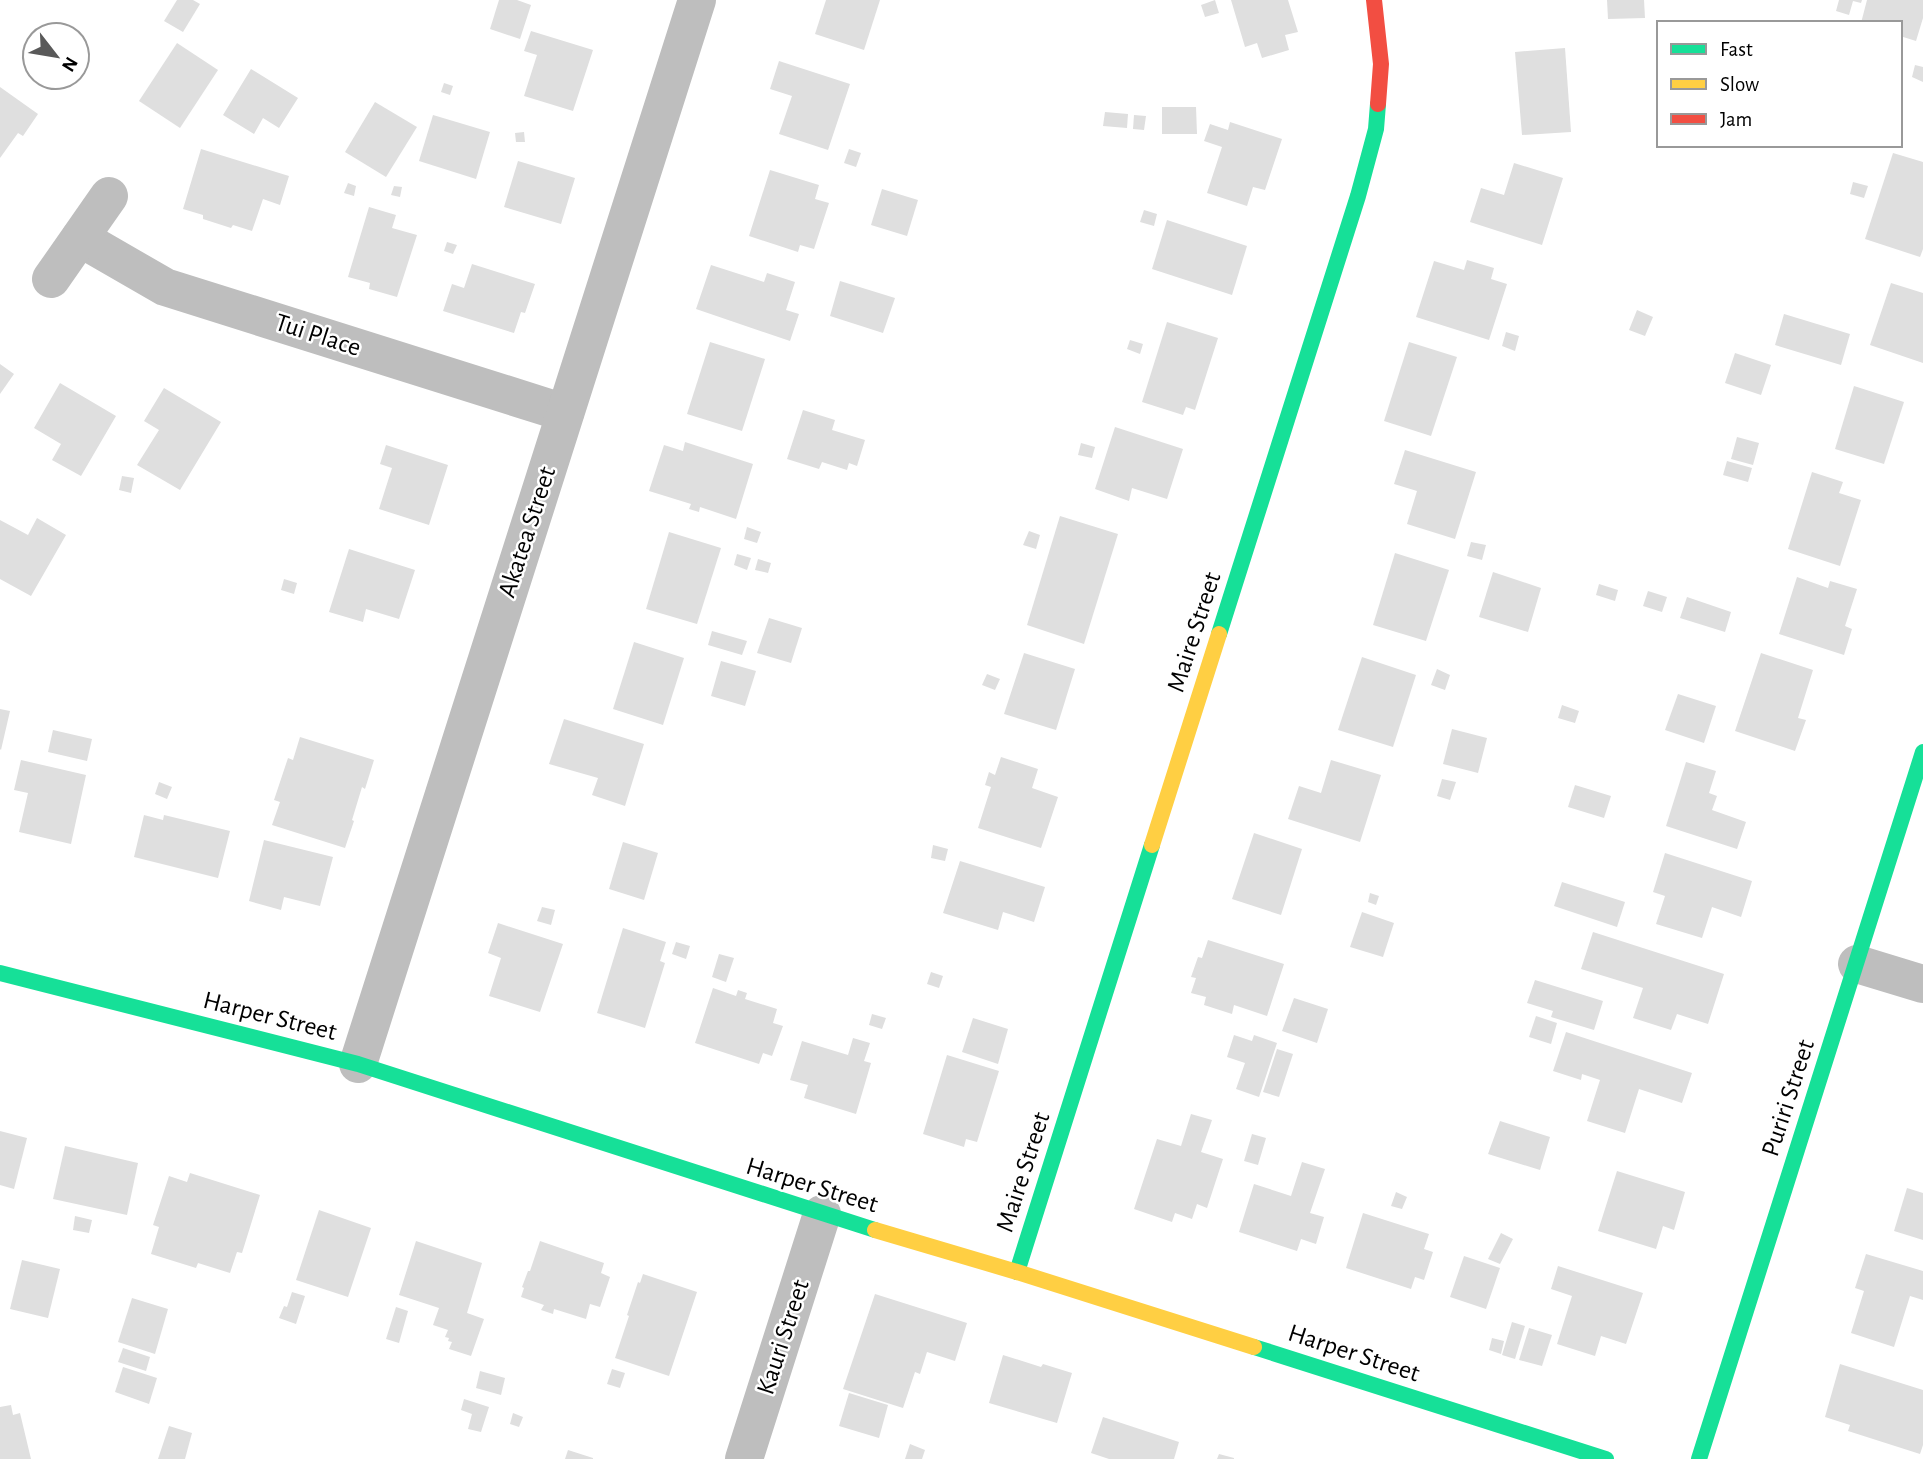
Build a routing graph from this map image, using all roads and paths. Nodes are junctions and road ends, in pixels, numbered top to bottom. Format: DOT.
graph roads {
  1 [pos="697,0"];
  2 [pos="1374,0"];
  3 [pos="109,196"];
  4 [pos="80,238"];
  5 [pos="51,279"];
  6 [pos="565,413"];
  7 [pos="1923,752"];
  8 [pos="1857,964"];
  9 [pos="0,973"];
  10 [pos="1923,984"];
  11 [pos="358,1064"];
  12 [pos="822,1214"];
  13 [pos="1017,1272"];
  14 [pos="744,1459"];
  15 [pos="1606,1459"];
  16 [pos="1699,1459"];
  1 -- 6 [label="street, Akatea Street"];
  2 -- 13 [label="street, Maire Street"];
  3 -- 4 [label="street"];
  4 -- 5 [label="street"];
  4 -- 6 [label="street, Tui Place"];
  6 -- 11 [label="street, Akatea Street"];
  7 -- 8 [label="street, Puriri Street"];
  8 -- 10 [label="street"];
  8 -- 16 [label="street, Puriri Street"];
  9 -- 11 [label="street, Harper Street"];
  11 -- 12 [label="street, Harper Street"];
  12 -- 13 [label="street, Harper Street"];
  12 -- 14 [label="street, Kauri Street"];
  13 -- 15 [label="street, Harper Street"];
}
